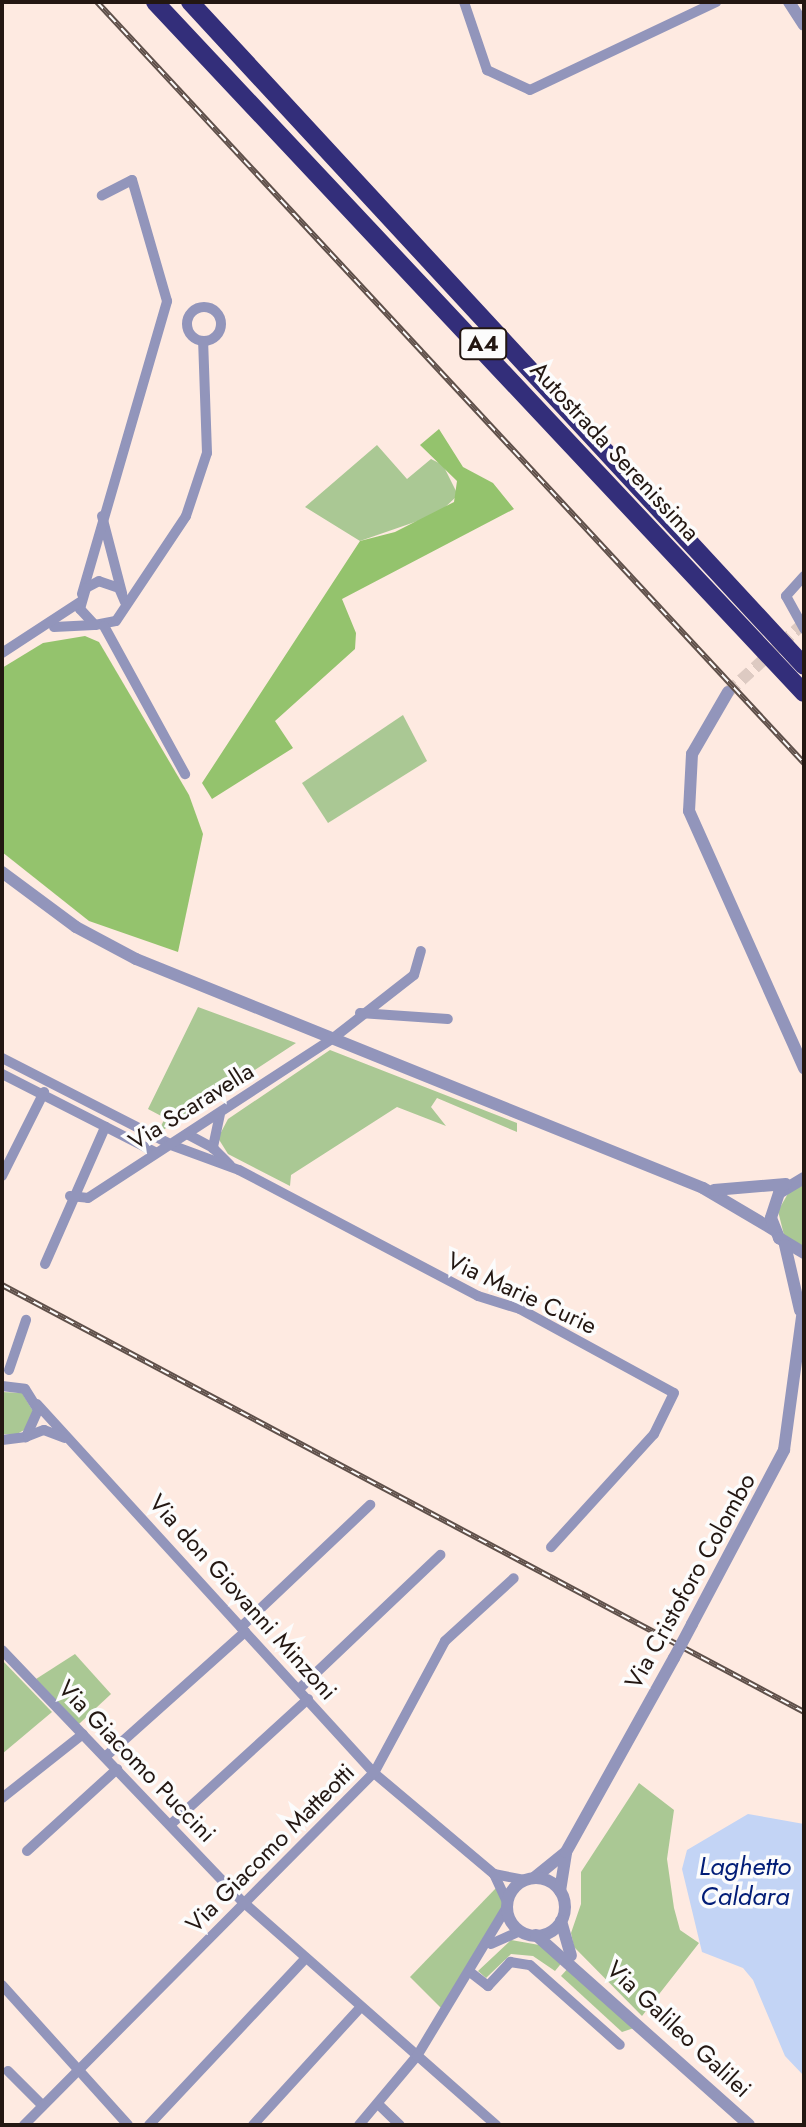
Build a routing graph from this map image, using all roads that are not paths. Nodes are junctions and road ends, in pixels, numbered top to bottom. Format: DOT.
graph roads {
  1 [pos="155,2"];
  2 [pos="190,2"];
  3 [pos="464,2"];
  4 [pos="716,2"];
  5 [pos="789,2"];
  6 [pos="804,25"];
  7 [pos="102,195"];
  8 [pos="203,341"];
  9 [pos="103,505"];
  10 [pos="116,571"];
  11 [pos="804,576"];
  12 [pos="138,579"];
  13 [pos="120,591"];
  14 [pos="81,598"];
  15 [pos="100,625"];
  16 [pos="804,629"];
  17 [pos="45,631"];
  18 [pos="2,653"];
  19 [pos="804,666"];
  20 [pos="728,692"];
  21 [pos="804,693"];
  22 [pos="185,774"];
  23 [pos="2,872"];
  24 [pos="421,951"];
  25 [pos="360,1013"];
  26 [pos="448,1019"];
  27 [pos="332,1039"];
  28 [pos="2,1058"];
  29 [pos="804,1068"];
  30 [pos="2,1074"];
  31 [pos="49,1083"];
  32 [pos="42,1095"];
  33 [pos="220,1112"];
  34 [pos="115,1116"];
  35 [pos="107,1128"];
  36 [pos="187,1134"];
  37 [pos="170,1144"];
  38 [pos="213,1148"];
  39 [pos="155,1152"];
  40 [pos="804,1164"];
  41 [pos="239,1170"];
  42 [pos="2,1176"];
  43 [pos="795,1181"];
  44 [pos="703,1188"];
  45 [pos="70,1196"];
  46 [pos="774,1230"];
  47 [pos="785,1245"];
  48 [pos="804,1253"];
  49 [pos="45,1264"];
  50 [pos="802,1308"];
  51 [pos="26,1320"];
  52 [pos="9,1370"];
  53 [pos="2,1383"];
  54 [pos="18,1385"];
  55 [pos="37,1404"];
  56 [pos="26,1437"];
  57 [pos="2,1440"];
  58 [pos="79,1449"];
  59 [pos="370,1505"];
  60 [pos="551,1547"];
  61 [pos="440,1555"];
  62 [pos="514,1578"];
  63 [pos="243,1630"];
  64 [pos="2,1650"];
  65 [pos="299,1689"];
  66 [pos="308,1699"];
  67 [pos="83,1734"];
  68 [pos="105,1757"];
  69 [pos="117,1769"];
  70 [pos="374,1773"];
  71 [pos="2,1798"];
  72 [pos="170,1825"];
  73 [pos="27,1851"];
  74 [pos="566,1852"];
  75 [pos="494,1874"];
  76 [pos="529,1879"];
  77 [pos="560,1891"];
  78 [pos="242,1901"];
  79 [pos="507,1905"];
  80 [pos="561,1921"];
  81 [pos="520,1931"];
  82 [pos="536,1935"];
  83 [pos="486,1948"];
  84 [pos="306,1958"];
  85 [pos="578,1965"];
  86 [pos="470,1972"];
  87 [pos="2,1985"];
  88 [pos="11,1996"];
  89 [pos="2,2005"];
  90 [pos="359,2009"];
  91 [pos="620,2045"];
  92 [pos="417,2056"];
  93 [pos="8,2071"];
  94 [pos="77,2072"];
  95 [pos="378,2104"];
  96 [pos="43,2106"];
  97 [pos="24,2125"];
  98 [pos="128,2125"];
  99 [pos="149,2125"];
  100 [pos="253,2125"];
  101 [pos="359,2125"];
  102 [pos="400,2125"];
  103 [pos="496,2125"];
  104 [pos="749,2125"];
  1 -- 21 [label="highway, Autostrada Serenissima / A4"];
  2 -- 19 [label="highway, Autostrada Serenissima / A4"];
  3 -- 4 [label="street"];
  5 -- 6 [label="street"];
  7 -- 9 [label="street"];
  8 -- 12 [label="street"];
  9 -- 10 [label="street"];
  9 -- 14 [label="street"];
  10 -- 12 [label="street"];
  10 -- 13 [label="street"];
  11 -- 16 [label="street"];
  12 -- 13 [label="street"];
  12 -- 13 [label="street"];
  13 -- 14 [label="street"];
  13 -- 15 [label="street"];
  14 -- 15 [label="street"];
  14 -- 17 [label="street"];
  15 -- 17 [label="street"];
  15 -- 22 [label="street"];
  17 -- 18 [label="street"];
  20 -- 29 [label="street"];
  23 -- 27 [label="street"];
  24 -- 25 [label="street, Via Scaravella"];
  25 -- 26 [label="street"];
  25 -- 27 [label="street, Via Scaravella"];
  27 -- 33 [label="street, Via Scaravella"];
  27 -- 44 [label="street"];
  28 -- 31 [label="street, Via Marie Curie"];
  30 -- 32 [label="street"];
  31 -- 32 [label="street"];
  31 -- 34 [label="street, Via Marie Curie"];
  32 -- 35 [label="street"];
  32 -- 42 [label="street"];
  33 -- 36 [label="street, Via Scaravella"];
  33 -- 38 [label="street"];
  34 -- 35 [label="street"];
  34 -- 37 [label="street, Via Marie Curie"];
  35 -- 39 [label="street"];
  35 -- 45 [label="street"];
  36 -- 37 [label="street, Via Scaravella"];
  36 -- 38 [label="street"];
  37 -- 39 [label="street, Via Scaravella"];
  37 -- 41 [label="street, Via Marie Curie"];
  38 -- 41 [label="street"];
  39 -- 45 [label="street, Via Scaravella"];
  40 -- 43 [label="street"];
  41 -- 60 [label="street, Via Marie Curie"];
  43 -- 44 [label="street"];
  43 -- 46 [label="street"];
  44 -- 46 [label="street"];
  45 -- 49 [label="street"];
  46 -- 47 [label="street"];
  47 -- 48 [label="street"];
  47 -- 50 [label="street, Via Cristoforo Colombo"];
  50 -- 74 [label="street, Via Cristoforo Colombo, bridge"];
  51 -- 52 [label="street"];
  52 -- 53 [label="street"];
  52 -- 54 [label="street, Via don Giovanni Minzoni"];
  53 -- 54 [label="street"];
  54 -- 55 [label="street, Via don Giovanni Minzoni"];
  55 -- 56 [label="street"];
  55 -- 58 [label="street, Via don Giovanni Minzoni"];
  56 -- 57 [label="street, Via don Giovanni Minzoni"];
  56 -- 58 [label="street, Via don Giovanni Minzoni"];
  58 -- 63 [label="street, Via don Giovanni Minzoni"];
  59 -- 63 [label="street"];
  61 -- 65 [label="street"];
  62 -- 70 [label="street, Via Giacomo Matteotti"];
  63 -- 65 [label="street, Via don Giovanni Minzoni"];
  63 -- 68 [label="street"];
  64 -- 67 [label="street, Via Giacomo Puccini"];
  65 -- 66 [label="street, Via don Giovanni Minzoni"];
  66 -- 70 [label="street, Via don Giovanni Minzoni"];
  66 -- 72 [label="street"];
  67 -- 68 [label="street, Via Giacomo Puccini"];
  67 -- 71 [label="street"];
  68 -- 69 [label="street, Via Giacomo Puccini"];
  69 -- 72 [label="street, Via Giacomo Puccini"];
  69 -- 73 [label="street"];
  70 -- 75 [label="street, Via don Giovanni Minzoni"];
  70 -- 78 [label="street, Via Giacomo Matteotti"];
  72 -- 78 [label="street, Via Giacomo Puccini"];
  74 -- 76 [label="street, Via Cristoforo Colombo"];
  74 -- 77 [label="street, Via Cristoforo Colombo"];
  75 -- 76 [label="street"];
  75 -- 79 [label="street"];
  76 -- 77 [label="street"];
  76 -- 79 [label="street"];
  77 -- 80 [label="street"];
  78 -- 84 [label="street, Via Giacomo Puccini"];
  78 -- 94 [label="street, Via Giacomo Matteotti"];
  79 -- 81 [label="street"];
  79 -- 83 [label="street"];
  80 -- 82 [label="street"];
  80 -- 85 [label="street, Via Galileo Galilei"];
  81 -- 82 [label="street"];
  81 -- 83 [label="street"];
  82 -- 85 [label="street, Via Galileo Galilei"];
  83 -- 86 [label="street"];
  84 -- 90 [label="street, Via Giacomo Puccini"];
  84 -- 99 [label="street"];
  85 -- 104 [label="street, Via Galileo Galilei"];
  86 -- 91 [label="street"];
  86 -- 92 [label="street"];
  87 -- 88 [label="street"];
  88 -- 89 [label="street"];
  88 -- 94 [label="street"];
  90 -- 92 [label="street, Via Giacomo Puccini"];
  90 -- 100 [label="street"];
  92 -- 95 [label="street"];
  92 -- 103 [label="street, Via Giacomo Puccini"];
  93 -- 96 [label="street"];
  94 -- 96 [label="street, Via Giacomo Matteotti"];
  94 -- 98 [label="street"];
  95 -- 101 [label="street"];
  95 -- 102 [label="street"];
  96 -- 97 [label="street, Via Giacomo Matteotti"];
}
